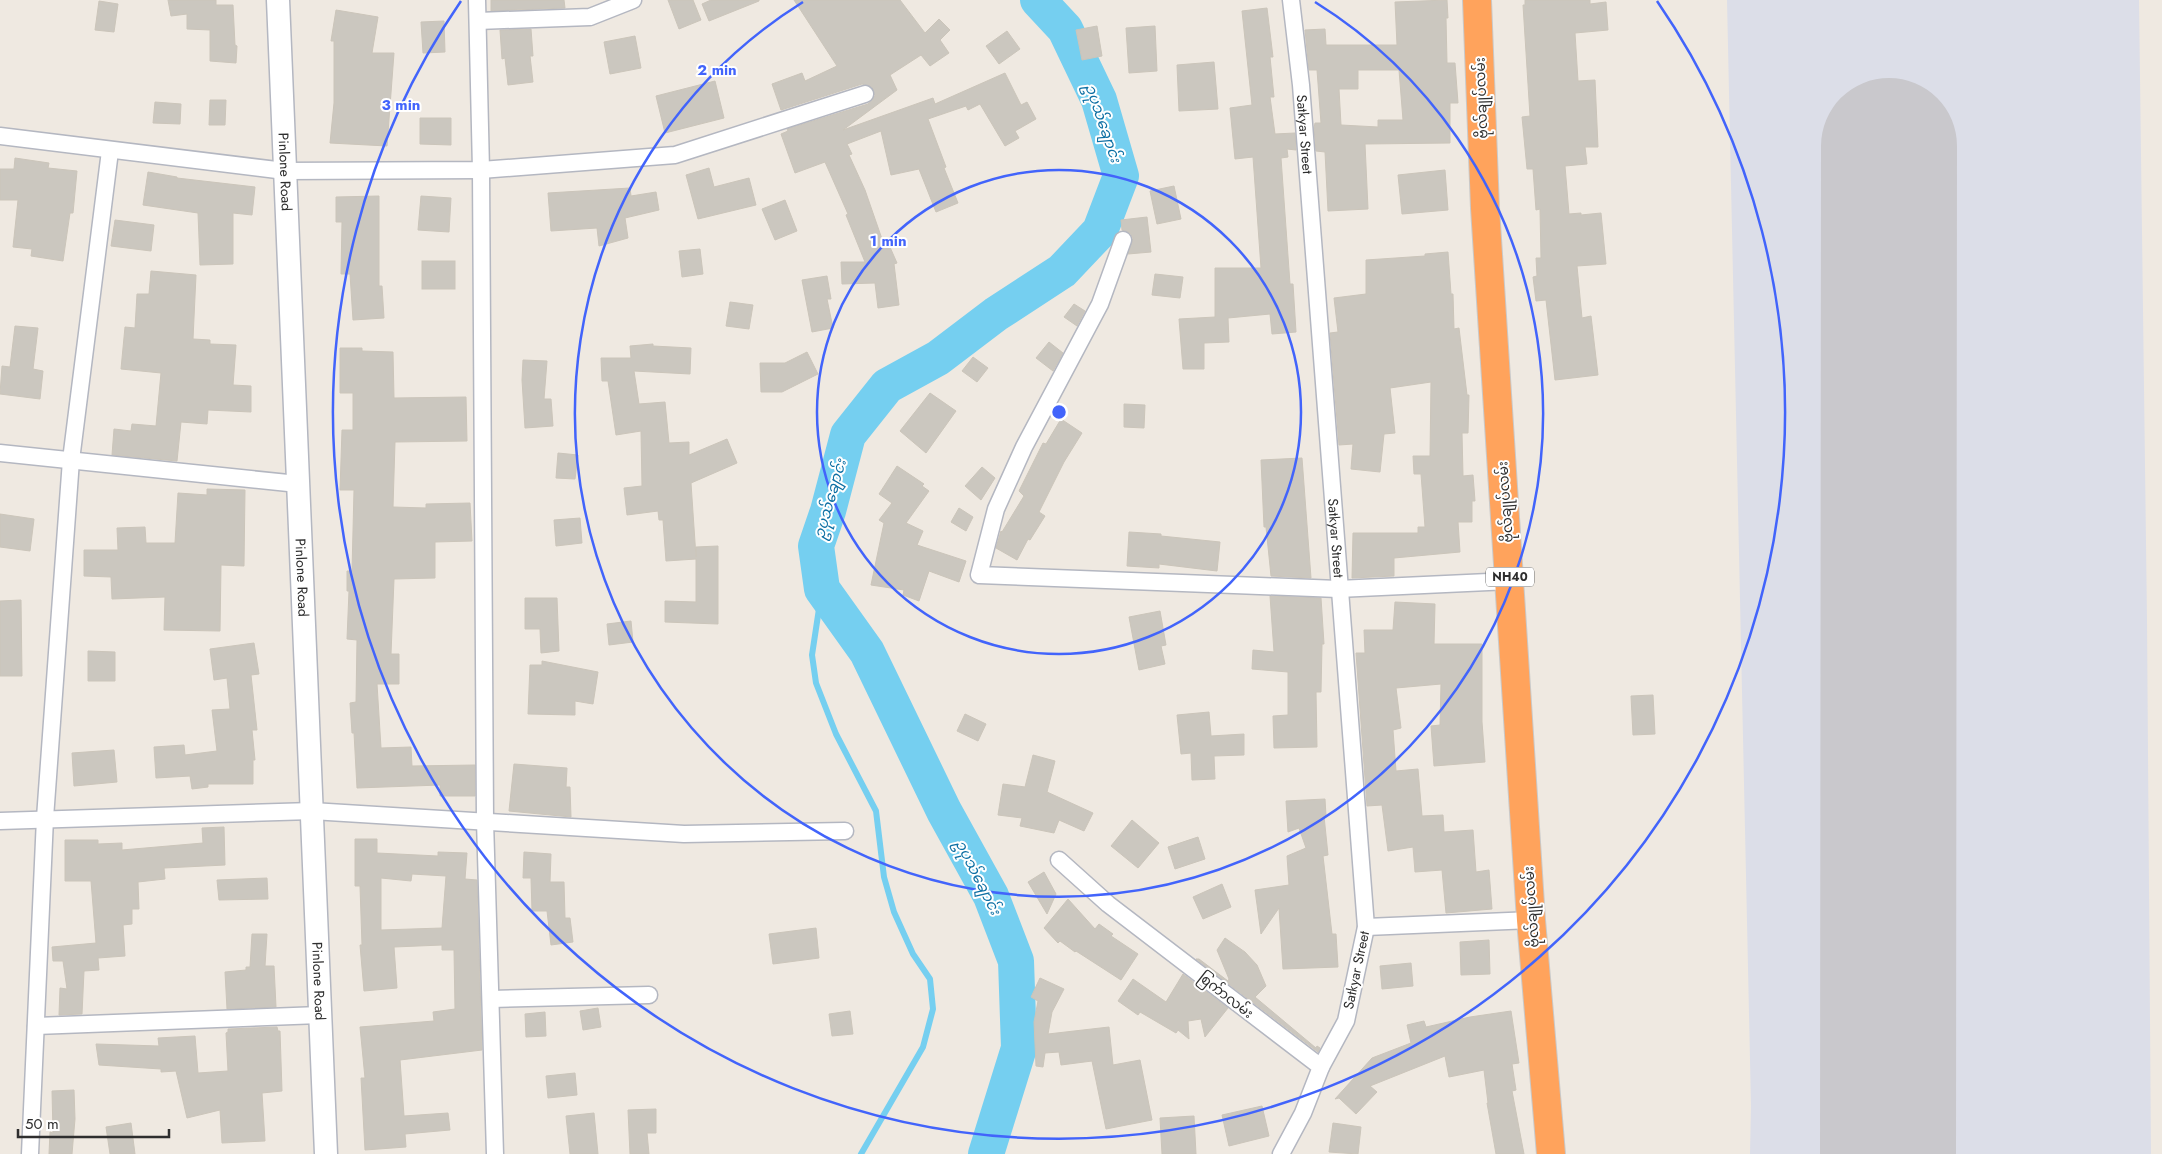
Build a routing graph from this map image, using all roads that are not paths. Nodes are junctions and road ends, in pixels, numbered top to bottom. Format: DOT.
graph roads {
  1 [pos="278,0"];
  2 [pos="477,0"];
  3 [pos="633,0"];
  4 [pos="1291,0"];
  5 [pos="1477,0"];
  6 [pos="478,21"];
  7 [pos="865,94"];
  8 [pos="0,136"];
  9 [pos="110,151"];
  10 [pos="481,170"];
  11 [pos="285,172"];
  12 [pos="1123,240"];
  13 [pos="0,453"];
  14 [pos="71,460"];
  15 [pos="298,484"];
  16 [pos="1510,581"];
  17 [pos="1338,589"];
  18 [pos="312,812"];
  19 [pos="45,818"];
  20 [pos="0,820"];
  21 [pos="485,821"];
  22 [pos="845,832"];
  23 [pos="1059,860"];
  24 [pos="1531,920"];
  25 [pos="1366,927"];
  26 [pos="649,995"];
  27 [pos="490,1000"];
  28 [pos="320,1015"];
  29 [pos="36,1026"];
  30 [pos="1321,1068"];
  31 [pos="30,1154"];
  32 [pos="326,1154"];
  33 [pos="496,1154"];
  34 [pos="1281,1154"];
  35 [pos="1551,1154"];
  1 -- 11 [label="street, Pinlone Road"];
  2 -- 6 [label="street"];
  3 -- 6 [label="street"];
  4 -- 17 [label="street, Satkyar Street"];
  5 -- 16 [label="highway, ဗိုလ်ချုပ်လမ်း / NH40"];
  6 -- 10 [label="street"];
  7 -- 10 [label="street"];
  8 -- 9 [label="street"];
  9 -- 11 [label="street"];
  9 -- 14 [label="street"];
  10 -- 11 [label="street"];
  10 -- 21 [label="street"];
  11 -- 15 [label="street, Pinlone Road"];
  12 -- 17 [label="street"];
  13 -- 14 [label="street"];
  14 -- 15 [label="street"];
  14 -- 19 [label="street"];
  15 -- 18 [label="street, Pinlone Road"];
  16 -- 17 [label="street"];
  16 -- 24 [label="highway, ဗိုလ်ချုပ်လမ်း / NH40"];
  17 -- 25 [label="street, Satkyar Street"];
  18 -- 19 [label="street"];
  18 -- 21 [label="street"];
  18 -- 28 [label="street, Pinlone Road"];
  19 -- 20 [label="street"];
  19 -- 29 [label="street"];
  21 -- 22 [label="street"];
  21 -- 27 [label="street"];
  23 -- 30 [label="street, စြက်ာလမ်း"];
  24 -- 25 [label="street"];
  24 -- 35 [label="highway, ဗိုလ်ချုပ်လမ်း / NH40"];
  25 -- 30 [label="street, Satkyar Street"];
  26 -- 27 [label="street"];
  27 -- 33 [label="street"];
  28 -- 29 [label="street"];
  28 -- 32 [label="street, Pinlone Road"];
  29 -- 31 [label="street"];
  30 -- 34 [label="street"];
}
